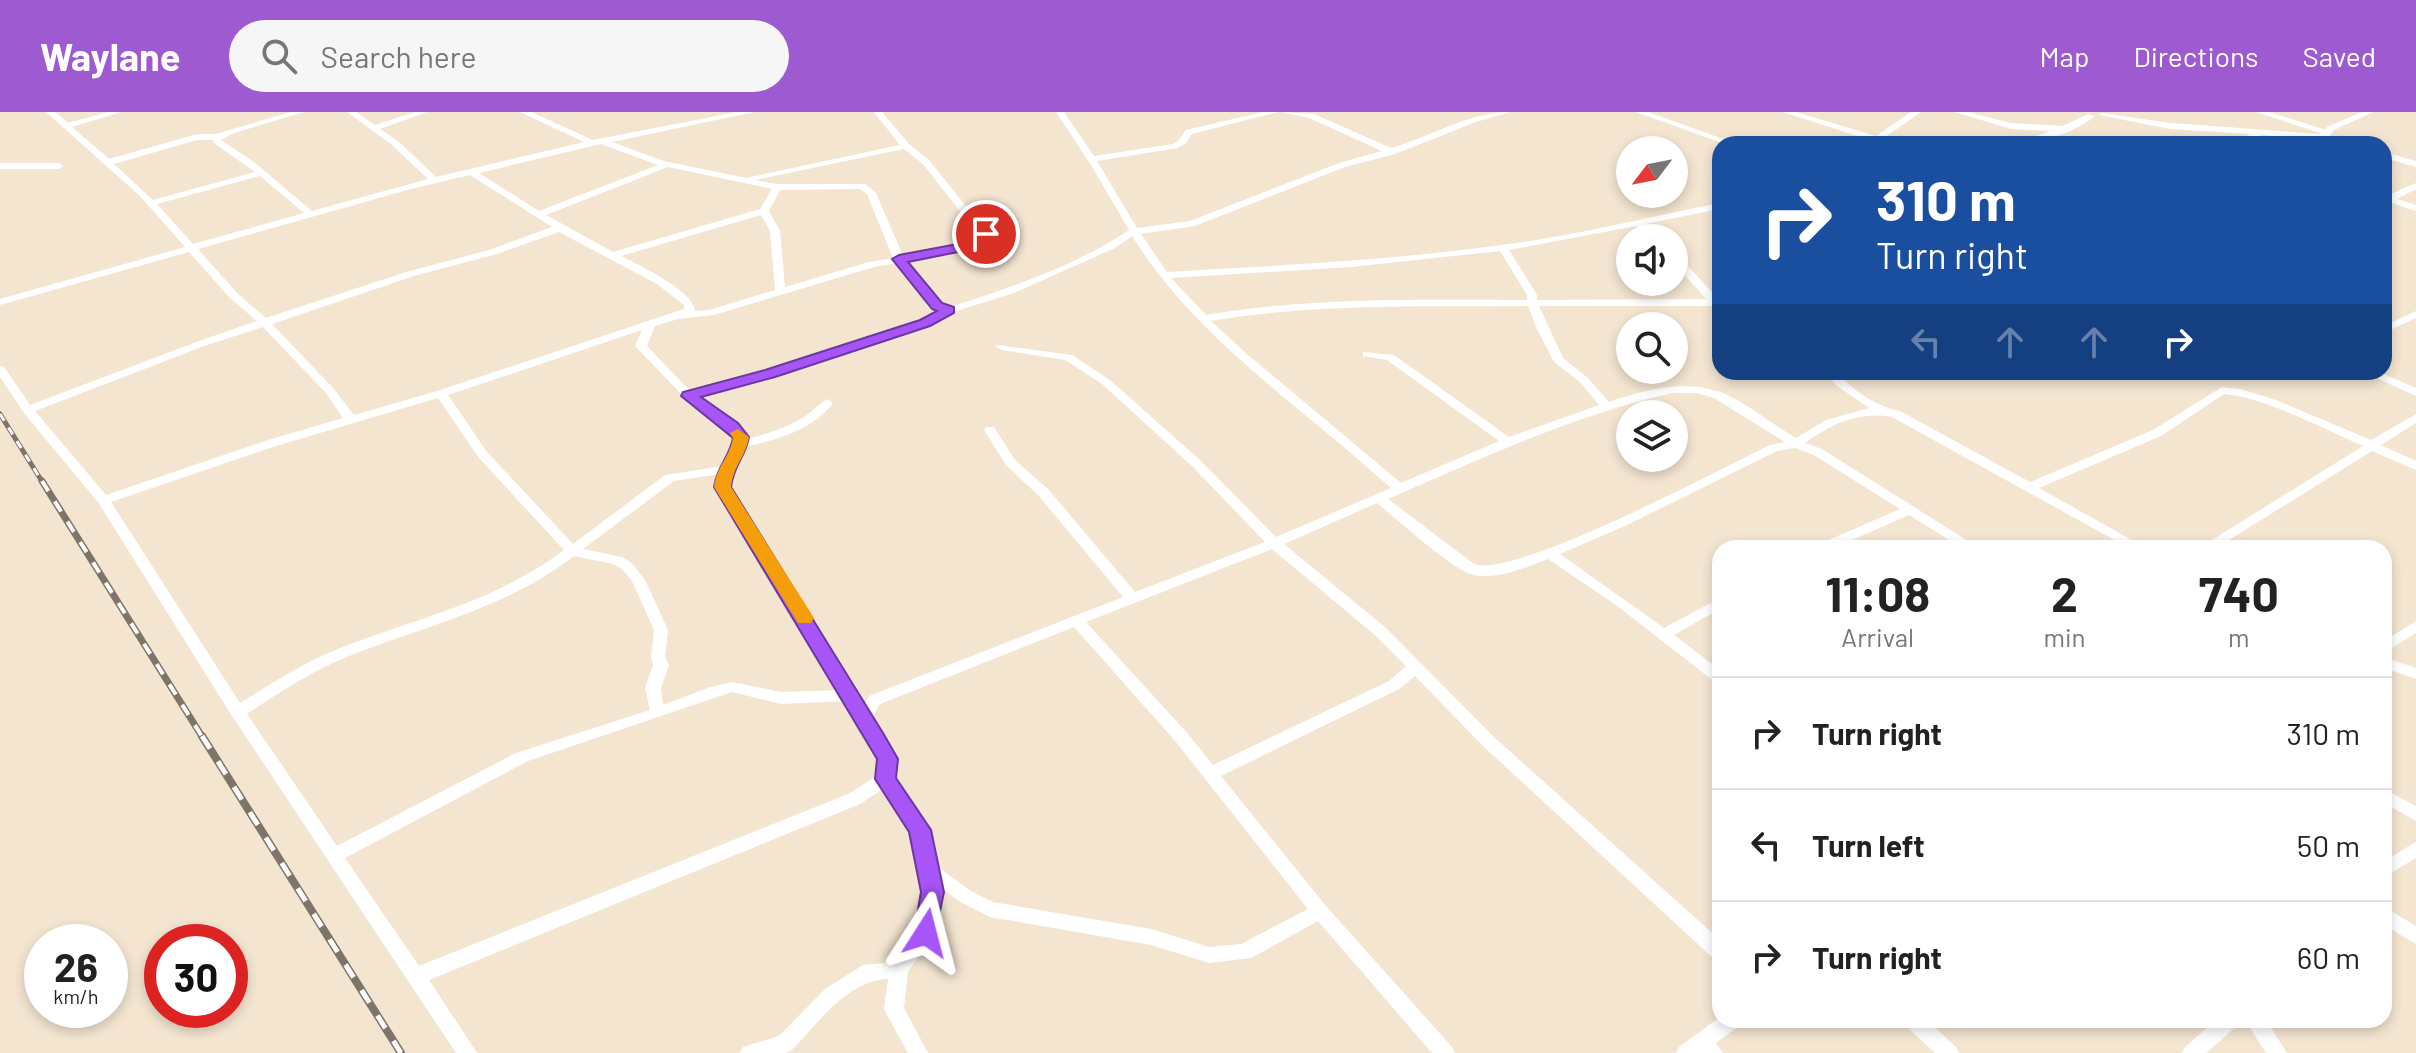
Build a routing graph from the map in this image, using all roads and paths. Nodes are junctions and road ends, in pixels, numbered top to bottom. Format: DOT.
graph roads {
  1 [pos="50,112"];
  2 [pos="117,112"];
  3 [pos="300,112"];
  4 [pos="351,112"];
  5 [pos="423,112"];
  6 [pos="539,112"];
  7 [pos="750,112"];
  8 [pos="878,112"];
  9 [pos="1060,112"];
  10 [pos="1274,112"];
  11 [pos="1285,112"];
  12 [pos="1506,112"];
  13 [pos="1787,112"];
  14 [pos="1917,112"];
  15 [pos="1959,112"];
  16 [pos="2073,112"];
  17 [pos="2261,112"];
  18 [pos="2369,112"];
  19 [pos="526,113"];
  20 [pos="734,113"];
  21 [pos="1647,113"];
  22 [pos="2107,114"];
  23 [pos="2091,116"];
  24 [pos="68,126"];
  25 [pos="373,128"];
  26 [pos="2065,129"];
  27 [pos="2264,132"];
  28 [pos="2329,134"];
  29 [pos="1712,136"];
  30 [pos="1859,136"];
  31 [pos="1881,136"];
  32 [pos="2044,136"];
  33 [pos="2254,136"];
  34 [pos="2310,136"];
  35 [pos="2332,136"];
  36 [pos="217,137"];
  37 [pos="597,142"];
  38 [pos="906,146"];
  39 [pos="1392,152"];
  40 [pos="2392,157"];
  41 [pos="1090,159"];
  42 [pos="106,163"];
  43 [pos="668,164"];
  44 [pos="2416,164"];
  45 [pos="0,166"];
  46 [pos="59,166"];
  47 [pos="260,173"];
  48 [pos="473,173"];
  49 [pos="745,179"];
  50 [pos="436,182"];
  51 [pos="2416,186"];
  52 [pos="777,187"];
  53 [pos="2392,197"];
  54 [pos="2392,202"];
  55 [pos="151,203"];
  56 [pos="1712,208"];
  57 [pos="2416,208"];
  58 [pos="764,211"];
  59 [pos="309,213"];
  60 [pos="539,214"];
  61 [pos="1637,222"];
  62 [pos="560,228"];
  63 [pos="1132,232"];
  64 [pos="192,247"];
  65 [pos="1502,247"];
  66 [pos="615,255"];
  67 [pos="899,259"];
  68 [pos="1688,272"];
  69 [pos="1166,275"];
  70 [pos="780,290"];
  71 [pos="1712,299"];
  72 [pos="0,302"];
  73 [pos="1532,303"];
  74 [pos="1712,303"];
  75 [pos="949,310"];
  76 [pos="2416,314"];
  77 [pos="680,316"];
  78 [pos="1204,319"];
  79 [pos="265,323"];
  80 [pos="650,325"];
  81 [pos="2392,326"];
  82 [pos="604,338"];
  83 [pos="641,346"];
  84 [pos="1002,347"];
  85 [pos="1367,354"];
  86 [pos="0,369"];
  87 [pos="1838,380"];
  88 [pos="2388,380"];
  89 [pos="2416,392"];
  90 [pos="441,393"];
  91 [pos="689,396"];
  92 [pos="827,403"];
  93 [pos="1606,406"];
  94 [pos="1879,409"];
  95 [pos="28,410"];
  96 [pos="2416,418"];
  97 [pos="351,420"];
  98 [pos="990,430"];
  99 [pos="1508,442"];
  100 [pos="740,444"];
  101 [pos="1796,444"];
  102 [pos="2371,445"];
  103 [pos="2416,466"];
  104 [pos="725,469"];
  105 [pos="2030,487"];
  106 [pos="1400,489"];
  107 [pos="1379,498"];
  108 [pos="103,500"];
  109 [pos="1909,510"];
  110 [pos="1840,540"];
  111 [pos="1959,540"];
  112 [pos="2125,540"];
  113 [pos="2219,540"];
  114 [pos="1274,543"];
  115 [pos="573,552"];
  116 [pos="1549,553"];
  117 [pos="1133,599"];
  118 [pos="1712,607"];
  119 [pos="1077,621"];
  120 [pos="2416,626"];
  121 [pos="1663,635"];
  122 [pos="2392,642"];
  123 [pos="2392,665"];
  124 [pos="1415,667"];
  125 [pos="1712,672"];
  126 [pos="2416,674"];
  127 [pos="848,695"];
  128 [pos="238,712"];
  129 [pos="659,713"];
  130 [pos="864,718"];
  131 [pos="1210,774"];
  132 [pos="885,779"];
  133 [pos="2392,800"];
  134 [pos="2416,814"];
  135 [pos="2416,849"];
  136 [pos="333,856"];
  137 [pos="2392,865"];
  138 [pos="927,868"];
  139 [pos="1320,911"];
  140 [pos="2392,920"];
  141 [pos="2416,936"];
  142 [pos="1712,945"];
  143 [pos="899,970"];
  144 [pos="417,976"];
  145 [pos="1723,1028"];
  146 [pos="1922,1028"];
  147 [pos="2221,1028"];
  148 [pos="2260,1028"];
  149 [pos="1701,1049"];
  150 [pos="467,1053"];
  151 [pos="750,1053"];
  152 [pos="918,1053"];
  153 [pos="1445,1053"];
  154 [pos="1949,1053"];
  155 [pos="2192,1053"];
  156 [pos="2277,1053"];
  1 -- 24 [label="street"];
  2 -- 24 [label="street"];
  3 -- 36 [label="street"];
  4 -- 25 [label="street"];
  5 -- 25 [label="street"];
  6 -- 19 [label="street"];
  7 -- 20 [label="street"];
  8 -- 38 [label="street"];
  9 -- 41 [label="street"];
  10 -- 41 [label="street"];
  11 -- 39 [label="street"];
  12 -- 39 [label="street"];
  13 -- 30 [label="street"];
  14 -- 31 [label="street"];
  15 -- 26 [label="street"];
  16 -- 23 [label="street"];
  17 -- 28 [label="street"];
  18 -- 28 [label="street"];
  19 -- 37 [label="street"];
  20 -- 37 [label="street"];
  21 -- 29 [label="street"];
  22 -- 23 [label="street"];
  22 -- 27 [label="street"];
  23 -- 26 [label="street"];
  24 -- 42 [label="street"];
  25 -- 50 [label="street"];
  26 -- 32 [label="street"];
  27 -- 33 [label="street"];
  27 -- 34 [label="street"];
  28 -- 35 [label="street"];
  36 -- 42 [label="street"];
  36 -- 47 [label="street"];
  37 -- 43 [label="street"];
  37 -- 48 [label="street"];
  38 -- 49 [label="street"];
  38 -- 67 [label="street"];
  39 -- 63 [label="street"];
  40 -- 44 [label="street"];
  41 -- 63 [label="street"];
  42 -- 55 [label="street"];
  43 -- 49 [label="street"];
  43 -- 60 [label="street"];
  45 -- 46 [label="street"];
  47 -- 55 [label="street"];
  47 -- 59 [label="street"];
  48 -- 50 [label="street"];
  48 -- 60 [label="street"];
  49 -- 52 [label="street"];
  50 -- 59 [label="street"];
  51 -- 53 [label="street"];
  52 -- 58 [label="street"];
  52 -- 67 [label="street"];
  54 -- 57 [label="street"];
  55 -- 64 [label="street"];
  56 -- 61 [label="street"];
  58 -- 66 [label="street"];
  58 -- 70 [label="street"];
  59 -- 64 [label="street"];
  60 -- 62 [label="street"];
  61 -- 65 [label="street"];
  62 -- 66 [label="street"];
  62 -- 79 [label="street"];
  63 -- 69 [label="street"];
  63 -- 75 [label="street"];
  64 -- 72 [label="street"];
  64 -- 79 [label="street"];
  65 -- 69 [label="street"];
  65 -- 73 [label="street"];
  66 -- 77 [label="street"];
  67 -- 70 [label="street"];
  67 -- 75 [label="street"];
  68 -- 71 [label="street"];
  69 -- 78 [label="street"];
  70 -- 77 [label="street"];
  73 -- 74 [label="street"];
  73 -- 78 [label="street"];
  73 -- 93 [label="street"];
  75 -- 91 [label="street"];
  76 -- 81 [label="street"];
  77 -- 80 [label="street"];
  78 -- 106 [label="street"];
  79 -- 95 [label="street"];
  79 -- 97 [label="street"];
  80 -- 82 [label="street"];
  80 -- 83 [label="street"];
  82 -- 83 [label="street"];
  82 -- 90 [label="street"];
  83 -- 91 [label="street"];
  84 -- 114 [label="street"];
  85 -- 99 [label="street"];
  86 -- 95 [label="street"];
  87 -- 94 [label="street"];
  88 -- 89 [label="street"];
  90 -- 97 [label="street"];
  90 -- 115 [label="street"];
  91 -- 100 [label="street"];
  92 -- 100 [label="street"];
  93 -- 99 [label="street"];
  93 -- 101 [label="street"];
  94 -- 101 [label="street"];
  94 -- 105 [label="street"];
  95 -- 108 [label="street"];
  96 -- 102 [label="street"];
  97 -- 108 [label="street"];
  98 -- 117 [label="street"];
  99 -- 106 [label="street"];
  100 -- 104 [label="street"];
  101 -- 109 [label="street"];
  101 -- 116 [label="street"];
  102 -- 103 [label="street"];
  102 -- 105 [label="street"];
  102 -- 113 [label="street"];
  104 -- 115 [label="street"];
  104 -- 127 [label="street"];
  105 -- 112 [label="street"];
  106 -- 107 [label="street"];
  107 -- 114 [label="street"];
  107 -- 116 [label="street"];
  108 -- 128 [label="street"];
  109 -- 110 [label="street"];
  109 -- 111 [label="street"];
  114 -- 117 [label="street"];
  114 -- 124 [label="street"];
  115 -- 128 [label="street"];
  115 -- 129 [label="street"];
  116 -- 121 [label="street"];
  117 -- 119 [label="street"];
  118 -- 121 [label="street"];
  119 -- 130 [label="street"];
  119 -- 131 [label="street"];
  120 -- 122 [label="street"];
  121 -- 125 [label="street"];
  123 -- 126 [label="street"];
  124 -- 131 [label="street"];
  124 -- 142 [label="street"];
  127 -- 129 [label="street"];
  127 -- 130 [label="street"];
  128 -- 136 [label="street"];
  129 -- 136 [label="street"];
  130 -- 132 [label="street"];
  131 -- 139 [label="street"];
  132 -- 138 [label="street"];
  132 -- 144 [label="street"];
  133 -- 134 [label="street"];
  135 -- 137 [label="street"];
  136 -- 144 [label="street"];
  138 -- 139 [label="street"];
  138 -- 143 [label="street"];
  139 -- 153 [label="street"];
  140 -- 141 [label="street"];
  143 -- 151 [label="street"];
  143 -- 152 [label="street"];
  144 -- 150 [label="street"];
  145 -- 149 [label="street"];
  146 -- 154 [label="street"];
  147 -- 155 [label="street"];
  148 -- 156 [label="street"];
}
